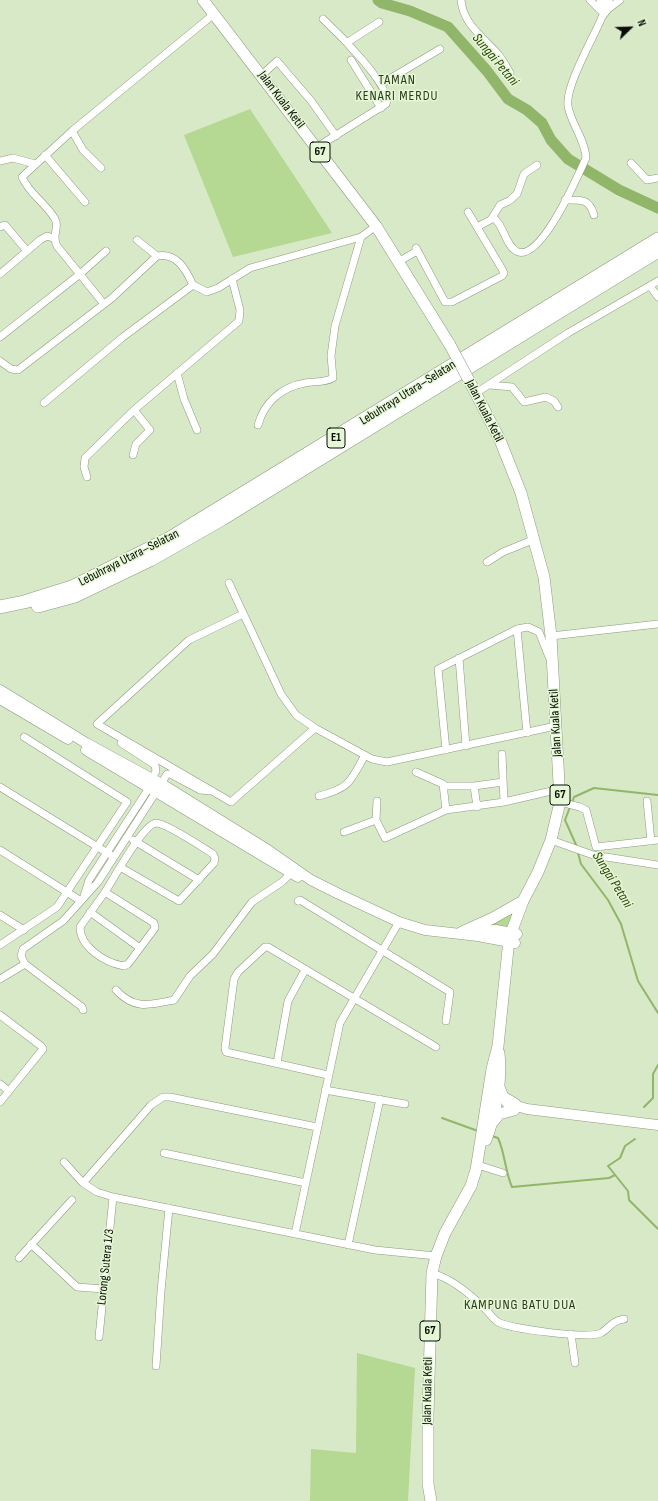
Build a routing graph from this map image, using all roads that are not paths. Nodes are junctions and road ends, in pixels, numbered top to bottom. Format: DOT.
graph roads {
  1 [pos="203,0"];
  2 [pos="461,0"];
  3 [pos="590,0"];
  4 [pos="620,0"];
  5 [pos="605,6"];
  6 [pos="214,14"];
  7 [pos="323,19"];
  8 [pos="379,22"];
  9 [pos="348,42"];
  10 [pos="440,48"];
  11 [pos="351,60"];
  12 [pos="510,73"];
  13 [pos="262,75"];
  14 [pos="381,84"];
  15 [pos="381,108"];
  16 [pos="72,132"];
  17 [pos="336,136"];
  18 [pos="317,147"];
  19 [pos="45,155"];
  20 [pos="0,161"];
  21 [pos="631,163"];
  22 [pos="35,164"];
  23 [pos="537,165"];
  24 [pos="101,168"];
  25 [pos="658,178"];
  26 [pos="565,200"];
  27 [pos="85,202"];
  28 [pos="468,212"];
  29 [pos="594,215"];
  30 [pos="492,218"];
  31 [pos="376,226"];
  32 [pos="0,227"];
  33 [pos="477,227"];
  34 [pos="361,237"];
  35 [pos="53,238"];
  36 [pos="658,239"];
  37 [pos="137,240"];
  38 [pos="27,251"];
  39 [pos="106,251"];
  40 [pos="658,251"];
  41 [pos="157,256"];
  42 [pos="398,262"];
  43 [pos="0,274"];
  44 [pos="80,274"];
  45 [pos="232,278"];
  46 [pos="658,281"];
  47 [pos="193,285"];
  48 [pos="650,286"];
  49 [pos="658,296"];
  50 [pos="104,304"];
  51 [pos="0,337"];
  52 [pos="0,361"];
  53 [pos="177,374"];
  54 [pos="490,385"];
  55 [pos="475,390"];
  56 [pos="44,403"];
  57 [pos="558,407"];
  58 [pos="134,410"];
  59 [pos="258,425"];
  60 [pos="197,430"];
  61 [pos="133,455"];
  62 [pos="88,477"];
  63 [pos="535,539"];
  64 [pos="486,562"];
  65 [pos="229,583"];
  66 [pos="0,607"];
  67 [pos="243,614"];
  68 [pos="0,616"];
  69 [pos="658,624"];
  70 [pos="517,629"];
  71 [pos="551,636"];
  72 [pos="459,658"];
  73 [pos="552,667"];
  74 [pos="0,690"];
  75 [pos="0,699"];
  76 [pos="556,726"];
  77 [pos="315,728"];
  78 [pos="108,730"];
  79 [pos="527,733"];
  80 [pos="24,737"];
  81 [pos="466,746"];
  82 [pos="446,750"];
  83 [pos="502,754"];
  84 [pos="365,755"];
  85 [pos="416,772"];
  86 [pos="502,782"];
  87 [pos="154,786"];
  88 [pos="445,786"];
  89 [pos="474,786"];
  90 [pos="0,787"];
  91 [pos="560,789"];
  92 [pos="213,791"];
  93 [pos="319,796"];
  94 [pos="377,801"];
  95 [pos="647,801"];
  96 [pos="504,802"];
  97 [pos="564,802"];
  98 [pos="477,807"];
  99 [pos="446,810"];
  100 [pos="376,820"];
  101 [pos="344,832"];
  102 [pos="128,837"];
  103 [pos="551,840"];
  104 [pos="655,841"];
  105 [pos="136,842"];
  106 [pos="98,847"];
  107 [pos="596,847"];
  108 [pos="0,850"];
  109 [pos="107,852"];
  110 [pos="591,855"];
  111 [pos="114,857"];
  112 [pos="120,867"];
  113 [pos="658,867"];
  114 [pos="290,873"];
  115 [pos="199,880"];
  116 [pos="311,880"];
  117 [pos="68,891"];
  118 [pos="105,892"];
  119 [pos="526,896"];
  120 [pos="82,899"];
  121 [pos="298,901"];
  122 [pos="90,912"];
  123 [pos="0,915"];
  124 [pos="399,922"];
  125 [pos="24,930"];
  126 [pos="462,932"];
  127 [pos="448,933"];
  128 [pos="513,938"];
  129 [pos="0,944"];
  130 [pos="140,948"];
  131 [pos="382,951"];
  132 [pos="25,964"];
  133 [pos="305,970"];
  134 [pos="0,979"];
  135 [pos="116,990"];
  136 [pos="354,998"];
  137 [pos="82,1010"];
  138 [pos="0,1015"];
  139 [pos="446,1021"];
  140 [pos="498,1046"];
  141 [pos="436,1047"];
  142 [pos="277,1063"];
  143 [pos="328,1075"];
  144 [pos="0,1084"];
  145 [pos="499,1086"];
  146 [pos="325,1090"];
  147 [pos="9,1091"];
  148 [pos="380,1099"];
  149 [pos="0,1102"];
  150 [pos="405,1104"];
  151 [pos="491,1104"];
  152 [pos="514,1107"];
  153 [pos="658,1125"];
  154 [pos="488,1127"];
  155 [pos="317,1128"];
  156 [pos="164,1153"];
  157 [pos="64,1162"];
  158 [pos="478,1168"];
  159 [pos="503,1173"];
  160 [pos="83,1183"];
  161 [pos="306,1183"];
  162 [pos="113,1197"];
  163 [pos="72,1200"];
  164 [pos="170,1208"];
  165 [pos="295,1234"];
  166 [pos="31,1244"];
  167 [pos="348,1245"];
  168 [pos="436,1256"];
  169 [pos="19,1258"];
  170 [pos="432,1273"];
  171 [pos="104,1289"];
  172 [pos="624,1319"];
  173 [pos="571,1334"];
  174 [pos="99,1337"];
  175 [pos="575,1363"];
  176 [pos="156,1366"];
  177 [pos="431,1501"];
  1 -- 6 [label="main road, Jalan Kuala Ketil / 67"];
  2 -- 12 [label="street"];
  3 -- 5 [label="street"];
  4 -- 5 [label="street"];
  5 -- 26 [label="street"];
  6 -- 13 [label="main road, Jalan Kuala Ketil / 67"];
  6 -- 16 [label="street"];
  7 -- 9 [label="street"];
  8 -- 9 [label="street"];
  9 -- 14 [label="street"];
  10 -- 14 [label="street"];
  11 -- 15 [label="street"];
  13 -- 17 [label="street"];
  13 -- 18 [label="main road, Jalan Kuala Ketil / 67"];
  14 -- 15 [label="street"];
  15 -- 17 [label="street"];
  16 -- 19 [label="street"];
  16 -- 24 [label="street"];
  17 -- 18 [label="street"];
  18 -- 31 [label="main road, Jalan Kuala Ketil / 67"];
  19 -- 22 [label="street"];
  19 -- 27 [label="street"];
  20 -- 22 [label="street"];
  21 -- 25 [label="street"];
  22 -- 35 [label="street"];
  23 -- 30 [label="street"];
  26 -- 29 [label="street"];
  26 -- 30 [label="street"];
  28 -- 33 [label="street"];
  30 -- 33 [label="street"];
  31 -- 34 [label="street"];
  31 -- 42 [label="main road, Jalan Kuala Ketil / 67"];
  32 -- 38 [label="street"];
  33 -- 42 [label="street"];
  34 -- 45 [label="street"];
  34 -- 59 [label="street"];
  35 -- 38 [label="street"];
  35 -- 44 [label="street"];
  36 -- 66 [label="highway, Lebuhraya Utara–Selatan / E1"];
  37 -- 41 [label="street"];
  38 -- 43 [label="street"];
  39 -- 44 [label="street"];
  40 -- 68 [label="highway, Lebuhraya Utara–Selatan / E1"];
  41 -- 47 [label="street"];
  41 -- 50 [label="street"];
  42 -- 55 [label="main road, Jalan Kuala Ketil / 67, bridge"];
  44 -- 50 [label="street"];
  44 -- 51 [label="street"];
  45 -- 47 [label="street"];
  45 -- 53 [label="street"];
  46 -- 48 [label="street"];
  47 -- 56 [label="street"];
  48 -- 49 [label="street"];
  48 -- 54 [label="street"];
  50 -- 52 [label="street"];
  53 -- 58 [label="street"];
  53 -- 60 [label="street"];
  54 -- 55 [label="street"];
  54 -- 57 [label="street"];
  55 -- 63 [label="main road, Jalan Kuala Ketil / 67"];
  58 -- 61 [label="street"];
  58 -- 62 [label="street"];
  63 -- 64 [label="street"];
  63 -- 71 [label="main road, Jalan Kuala Ketil / 67"];
  65 -- 67 [label="street"];
  67 -- 77 [label="street"];
  67 -- 78 [label="street"];
  69 -- 71 [label="street"];
  70 -- 72 [label="street"];
  70 -- 73 [label="street"];
  70 -- 79 [label="street"];
  71 -- 73 [label="main road, Jalan Kuala Ketil / 67"];
  72 -- 81 [label="street"];
  72 -- 82 [label="street"];
  73 -- 76 [label="main road, Jalan Kuala Ketil / 67"];
  74 -- 87 [label="main road"];
  75 -- 87 [label="main road"];
  76 -- 79 [label="street"];
  76 -- 91 [label="main road, Jalan Kuala Ketil / 67"];
  77 -- 84 [label="street"];
  77 -- 92 [label="street"];
  78 -- 87 [label="street"];
  78 -- 92 [label="street"];
  79 -- 81 [label="street"];
  80 -- 106 [label="street"];
  81 -- 82 [label="street"];
  82 -- 84 [label="street"];
  83 -- 86 [label="street"];
  84 -- 93 [label="street"];
  85 -- 88 [label="street"];
  86 -- 89 [label="street"];
  86 -- 96 [label="street"];
  87 -- 92 [label="street"];
  87 -- 102 [label="street"];
  87 -- 109 [label="street"];
  87 -- 114 [label="main road"];
  87 -- 116 [label="main road"];
  88 -- 89 [label="street"];
  88 -- 99 [label="street"];
  89 -- 98 [label="street"];
  90 -- 106 [label="street"];
  91 -- 96 [label="street"];
  91 -- 97 [label="main road, Jalan Kuala Ketil / 67"];
  94 -- 100 [label="street"];
  95 -- 104 [label="street"];
  96 -- 98 [label="street"];
  97 -- 103 [label="main road, Jalan Kuala Ketil / 67"];
  97 -- 107 [label="street"];
  98 -- 99 [label="street"];
  99 -- 100 [label="street"];
  100 -- 101 [label="street"];
  102 -- 105 [label="street"];
  102 -- 111 [label="street"];
  103 -- 110 [label="street"];
  103 -- 119 [label="main road, Jalan Kuala Ketil / 67"];
  104 -- 107 [label="street"];
  105 -- 112 [label="street"];
  105 -- 115 [label="street"];
  105 -- 115 [label="street"];
  106 -- 109 [label="street"];
  106 -- 117 [label="street"];
  107 -- 110 [label="street"];
  108 -- 117 [label="street"];
  109 -- 111 [label="street"];
  109 -- 120 [label="street"];
  110 -- 113 [label="street"];
  111 -- 120 [label="street"];
  112 -- 115 [label="street"];
  112 -- 118 [label="street"];
  114 -- 116 [label="main road"];
  114 -- 135 [label="street"];
  116 -- 124 [label="main road"];
  117 -- 120 [label="street"];
  117 -- 125 [label="street"];
  118 -- 122 [label="street"];
  118 -- 130 [label="street"];
  119 -- 126 [label="main road"];
  119 -- 128 [label="main road, Jalan Kuala Ketil / 67"];
  120 -- 132 [label="street"];
  121 -- 131 [label="street"];
  122 -- 130 [label="street"];
  122 -- 130 [label="street"];
  123 -- 125 [label="street"];
  124 -- 127 [label="main road"];
  124 -- 131 [label="street"];
  125 -- 129 [label="street"];
  126 -- 127 [label="main road"];
  126 -- 128 [label="main road"];
  127 -- 128 [label="main road"];
  128 -- 140 [label="main road, Jalan Kuala Ketil / 67"];
  131 -- 136 [label="street"];
  131 -- 139 [label="street"];
  132 -- 134 [label="street"];
  132 -- 137 [label="street"];
  133 -- 136 [label="street"];
  133 -- 142 [label="street"];
  133 -- 142 [label="street"];
  136 -- 141 [label="street"];
  136 -- 143 [label="street"];
  138 -- 147 [label="street"];
  140 -- 145 [label="main road, Jalan Kuala Ketil / 67"];
  140 -- 151 [label="main road, Jalan Kuala Ketil / 67"];
  142 -- 143 [label="street"];
  143 -- 146 [label="street"];
  144 -- 147 [label="street"];
  145 -- 151 [label="main road, Jalan Kuala Ketil / 67"];
  145 -- 152 [label="main road"];
  146 -- 148 [label="street"];
  146 -- 155 [label="street"];
  147 -- 149 [label="street"];
  148 -- 150 [label="street"];
  148 -- 167 [label="street"];
  151 -- 152 [label="main road"];
  151 -- 154 [label="main road, Jalan Kuala Ketil / 67"];
  152 -- 153 [label="main road"];
  152 -- 154 [label="main road"];
  154 -- 158 [label="main road, Jalan Kuala Ketil / 67"];
  155 -- 160 [label="street"];
  155 -- 161 [label="street"];
  156 -- 161 [label="street"];
  157 -- 160 [label="street"];
  158 -- 159 [label="street"];
  158 -- 168 [label="main road, Jalan Kuala Ketil / 67"];
  160 -- 162 [label="street"];
  161 -- 165 [label="street"];
  162 -- 164 [label="street"];
  162 -- 171 [label="street, Lorong Sutera 1/3"];
  163 -- 166 [label="street"];
  164 -- 165 [label="street"];
  164 -- 176 [label="street"];
  165 -- 167 [label="street"];
  166 -- 169 [label="street"];
  166 -- 171 [label="street"];
  167 -- 168 [label="street"];
  168 -- 170 [label="main road, Jalan Kuala Ketil / 67"];
  170 -- 173 [label="street"];
  170 -- 177 [label="main road, Jalan Kuala Ketil / 67"];
  171 -- 174 [label="street, Lorong Sutera 1/3"];
  172 -- 173 [label="street"];
  173 -- 175 [label="street"];
}
